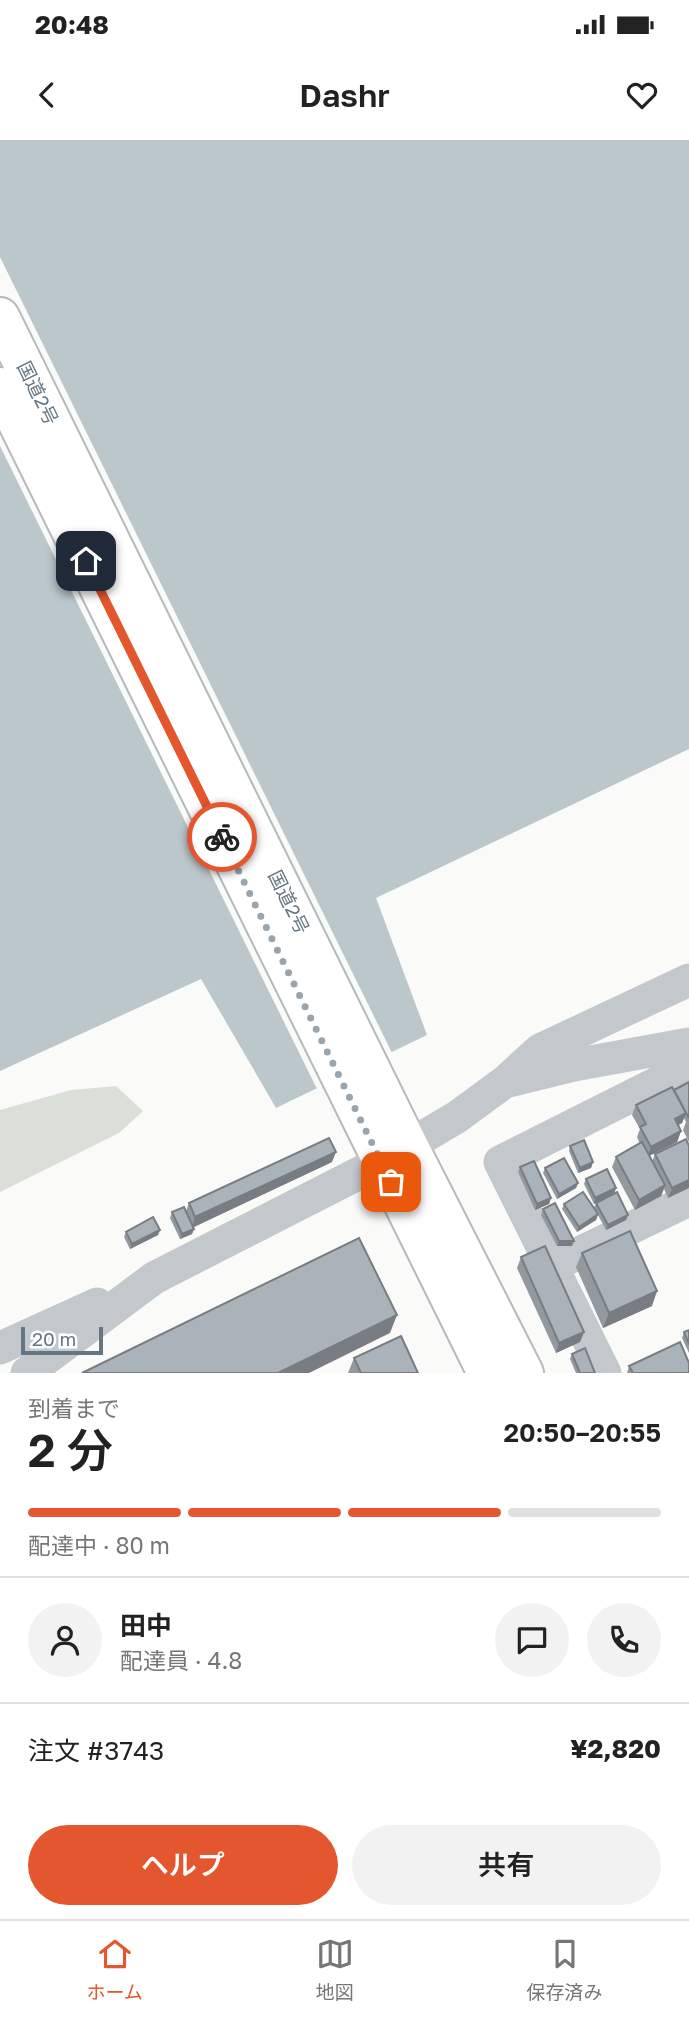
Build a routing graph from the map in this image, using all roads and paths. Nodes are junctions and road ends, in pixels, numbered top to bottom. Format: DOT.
graph roads {
  1 [pos="0,317"];
  2 [pos="0,387"];
  3 [pos="689,980"];
  4 [pos="689,1044"];
  5 [pos="689,1068"];
  6 [pos="506,1082"];
  7 [pos="388,1139"];
  8 [pos="689,1200"];
  9 [pos="552,1266"];
  10 [pos="154,1278"];
  11 [pos="0,1348"];
  12 [pos="27,1373"];
  13 [pos="487,1373"];
  14 [pos="524,1373"];
  15 [pos="605,1373"];
  1 -- 7 [label="highway, 国道2号"];
  2 -- 7 [label="highway, 国道2号"];
  3 -- 6 [label="street"];
  4 -- 6 [label="street"];
  5 -- 9 [label="street"];
  6 -- 7 [label="street"];
  7 -- 10 [label="street"];
  7 -- 13 [label="highway, 国道2号"];
  7 -- 14 [label="highway, 国道2号"];
  8 -- 9 [label="street"];
  9 -- 15 [label="street"];
  10 -- 11 [label="street"];
  10 -- 12 [label="street"];
}
